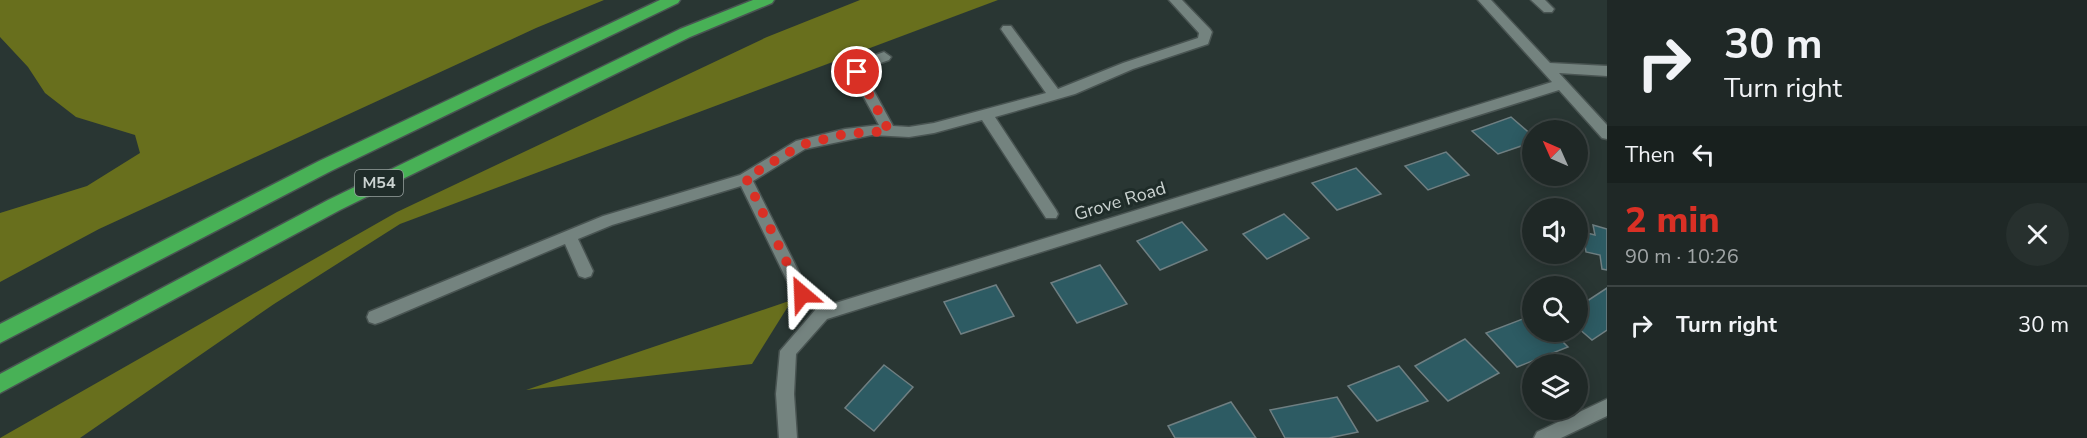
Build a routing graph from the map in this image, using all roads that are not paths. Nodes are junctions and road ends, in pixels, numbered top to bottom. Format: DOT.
graph roads {
  1 [pos="673,0"];
  2 [pos="767,0"];
  3 [pos="1175,0"];
  4 [pos="1484,0"];
  5 [pos="1537,0"];
  6 [pos="1548,9"];
  7 [pos="1007,29"];
  8 [pos="884,57"];
  9 [pos="1547,68"];
  10 [pos="1607,71"];
  11 [pos="1562,84"];
  12 [pos="1055,95"];
  13 [pos="985,113"];
  14 [pos="889,131"];
  15 [pos="1607,134"];
  16 [pos="746,178"];
  17 [pos="1051,214"];
  18 [pos="569,236"];
  19 [pos="585,271"];
  20 [pos="802,294"];
  21 [pos="375,317"];
  22 [pos="0,334"];
  23 [pos="0,384"];
  24 [pos="1607,407"];
  25 [pos="788,438"];
  26 [pos="1543,438"];
  1 -- 22 [label="highway, M54"];
  2 -- 23 [label="highway, M54"];
  3 -- 12 [label="street"];
  4 -- 9 [label="street"];
  5 -- 6 [label="street"];
  7 -- 12 [label="street"];
  8 -- 14 [label="street"];
  9 -- 10 [label="street"];
  9 -- 11 [label="street"];
  11 -- 15 [label="street"];
  11 -- 25 [label="street, Grove Road"];
  12 -- 13 [label="street"];
  13 -- 14 [label="street"];
  13 -- 17 [label="street"];
  14 -- 16 [label="street"];
  16 -- 18 [label="street"];
  16 -- 20 [label="street"];
  18 -- 19 [label="street"];
  18 -- 21 [label="street"];
  24 -- 26 [label="street"];
}
